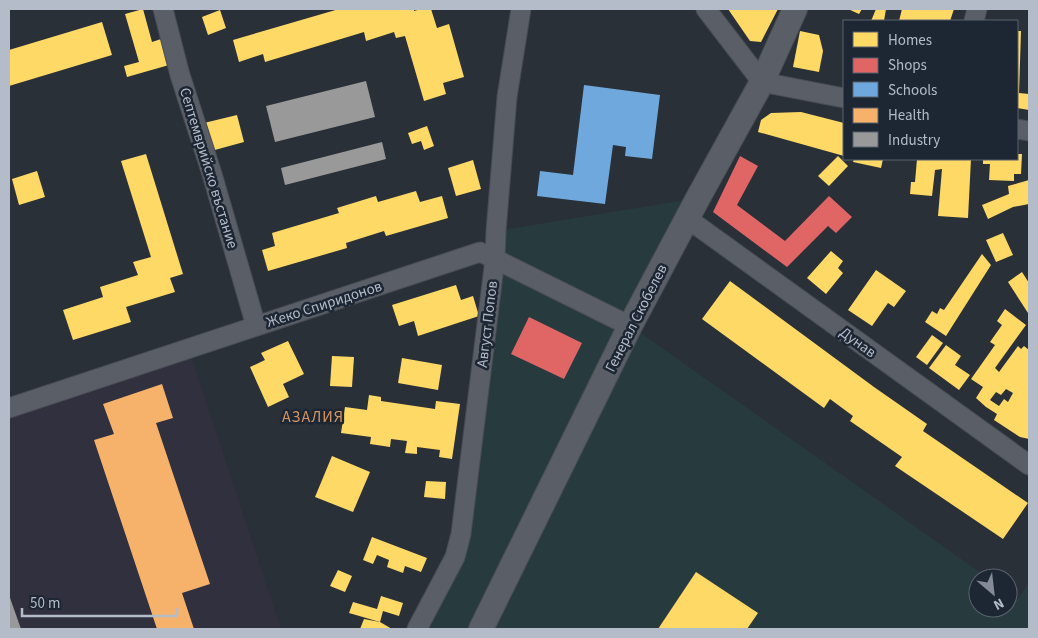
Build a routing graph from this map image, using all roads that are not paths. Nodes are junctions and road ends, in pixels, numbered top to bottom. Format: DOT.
graph roads {
  1 [pos="163,9"];
  2 [pos="521,9"];
  3 [pos="706,9"];
  4 [pos="795,9"];
  5 [pos="762,82"];
  6 [pos="843,98"];
  7 [pos="688,219"];
  8 [pos="496,259"];
  9 [pos="256,326"];
  10 [pos="630,326"];
  11 [pos="9,408"];
  12 [pos="1029,464"];
  13 [pos="417,629"];
  14 [pos="481,629"];
  1 -- 9 [label="street, Септемврийско въстание"];
  2 -- 8 [label="street, Август Попов"];
  3 -- 5 [label="street"];
  4 -- 5 [label="street, Генерал Скобелев"];
  5 -- 6 [label="street"];
  5 -- 7 [label="street, Генерал Скобелев"];
  7 -- 10 [label="street, Генерал Скобелев"];
  7 -- 12 [label="street, Дунав"];
  8 -- 9 [label="street, Жеко Спиридонов"];
  8 -- 10 [label="street, Жеко Спиридонов"];
  8 -- 13 [label="street, Август Попов"];
  9 -- 11 [label="street, Жеко Спиридонов"];
  10 -- 14 [label="street, Генерал Скобелев"];
}
